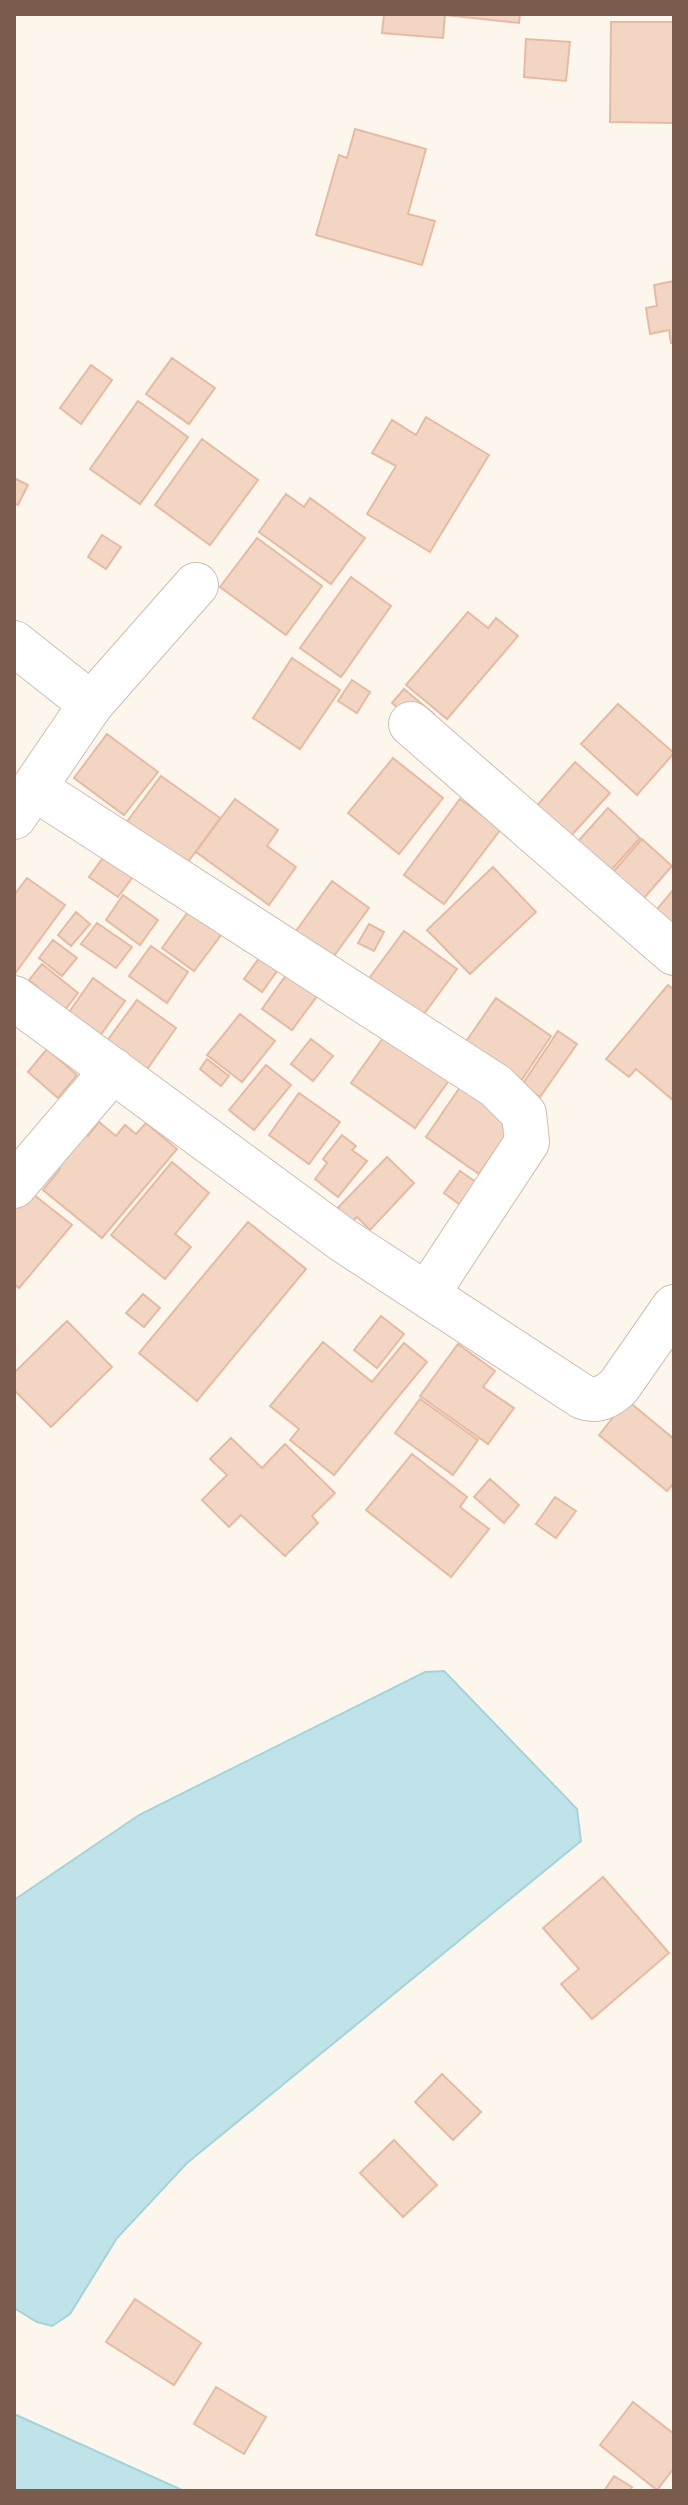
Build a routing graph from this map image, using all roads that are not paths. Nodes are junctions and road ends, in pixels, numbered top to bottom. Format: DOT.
graph roads {
  1 [pos="196,585"];
  2 [pos="14,643"];
  3 [pos="91,704"];
  4 [pos="411,724"];
  5 [pos="24,802"];
  6 [pos="674,953"];
  7 [pos="14,998"];
  8 [pos="113,1070"];
  9 [pos="14,1186"];
  10 [pos="427,1294"];
  11 [pos="674,1307"];
  1 -- 3 [label="street"];
  2 -- 3 [label="street"];
  3 -- 5 [label="street"];
  4 -- 6 [label="street"];
  5 -- 10 [label="street"];
  7 -- 8 [label="street"];
  8 -- 9 [label="street"];
  8 -- 10 [label="street"];
  10 -- 11 [label="street"];
}
